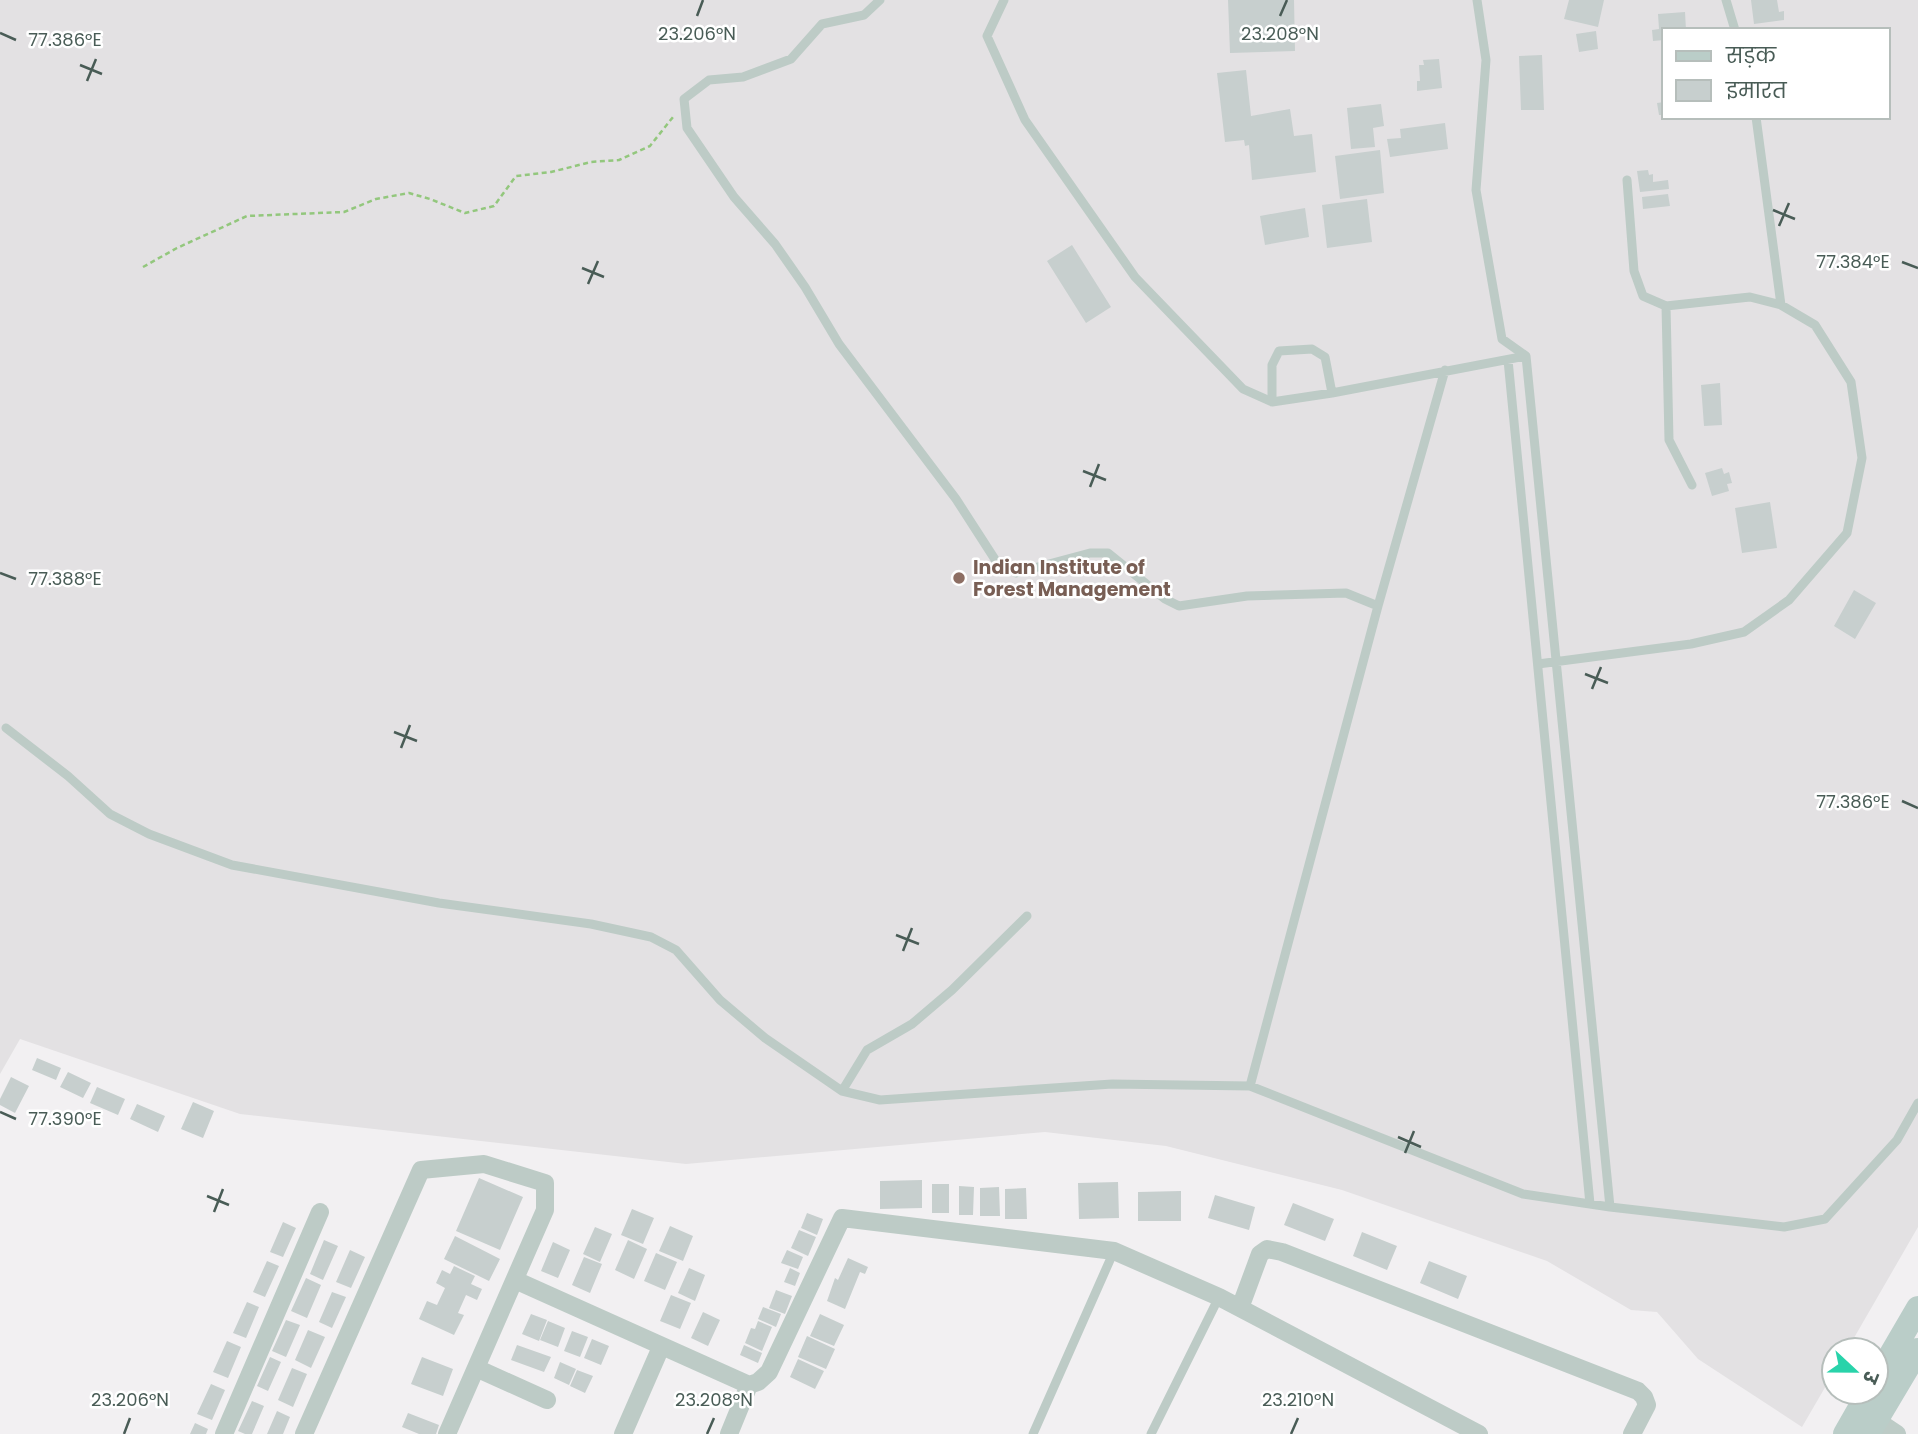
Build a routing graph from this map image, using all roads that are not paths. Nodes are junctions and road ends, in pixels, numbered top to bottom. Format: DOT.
graph roads {
  1 [pos="880,0"];
  2 [pos="1004,0"];
  3 [pos="1477,0"];
  4 [pos="1726,0"];
  5 [pos="1734,28"];
  6 [pos="1756,119"];
  7 [pos="1627,180"];
  8 [pos="1781,305"];
  9 [pos="1666,306"];
  10 [pos="1525,356"];
  11 [pos="1508,360"];
  12 [pos="1445,370"];
  13 [pos="1332,393"];
  14 [pos="1272,402"];
  15 [pos="1692,485"];
  16 [pos="1378,606"];
  17 [pos="1555,663"];
  18 [pos="1538,664"];
  19 [pos="6,728"];
  20 [pos="1027,916"];
  21 [pos="1250,1086"];
  22 [pos="842,1091"];
  23 [pos="1918,1103"];
  24 [pos="1590,1204"];
  25 [pos="1610,1207"];
  26 [pos="320,1212"];
  27 [pos="1114,1251"];
  28 [pos="515,1280"];
  29 [pos="1219,1297"];
  30 [pos="1240,1308"];
  31 [pos="1918,1308"];
  32 [pos="661,1347"];
  33 [pos="1918,1350"];
  34 [pos="1890,1356"];
  35 [pos="476,1368"];
  36 [pos="749,1385"];
  37 [pos="547,1400"];
  38 [pos="1861,1406"];
  39 [pos="1881,1429"];
  40 [pos="224,1434"];
  41 [pos="304,1434"];
  42 [pos="447,1434"];
  43 [pos="622,1434"];
  44 [pos="729,1434"];
  45 [pos="1033,1434"];
  46 [pos="1151,1434"];
  47 [pos="1479,1434"];
  48 [pos="1632,1434"];
  49 [pos="1845,1434"];
  1 -- 16 [label="lane"];
  2 -- 14 [label="lane"];
  3 -- 10 [label="lane"];
  4 -- 5 [label="lane"];
  6 -- 8 [label="lane"];
  7 -- 9 [label="lane"];
  8 -- 9 [label="lane"];
  8 -- 17 [label="lane"];
  9 -- 15 [label="lane"];
  10 -- 11 [label="lane"];
  10 -- 17 [label="lane"];
  11 -- 12 [label="lane"];
  11 -- 18 [label="lane"];
  12 -- 13 [label="lane"];
  12 -- 16 [label="lane"];
  13 -- 14 [label="lane"];
  13 -- 14 [label="lane"];
  16 -- 21 [label="lane"];
  17 -- 18 [label="lane"];
  17 -- 25 [label="lane"];
  18 -- 24 [label="lane"];
  19 -- 22 [label="lane"];
  20 -- 22 [label="lane"];
  21 -- 22 [label="lane"];
  21 -- 24 [label="lane"];
  23 -- 25 [label="lane"];
  24 -- 25 [label="lane"];
  26 -- 40 [label="street"];
  27 -- 29 [label="street"];
  27 -- 36 [label="street"];
  27 -- 45 [label="lane"];
  28 -- 32 [label="street"];
  28 -- 35 [label="street"];
  28 -- 41 [label="street"];
  29 -- 30 [label="street"];
  29 -- 46 [label="lane"];
  30 -- 47 [label="street"];
  30 -- 48 [label="street"];
  31 -- 34 [label="main road"];
  32 -- 36 [label="street"];
  32 -- 43 [label="street"];
  33 -- 39 [label="main road"];
  35 -- 37 [label="street"];
  35 -- 42 [label="street"];
  36 -- 44 [label="street"];
  38 -- 49 [label="main road"];
}
